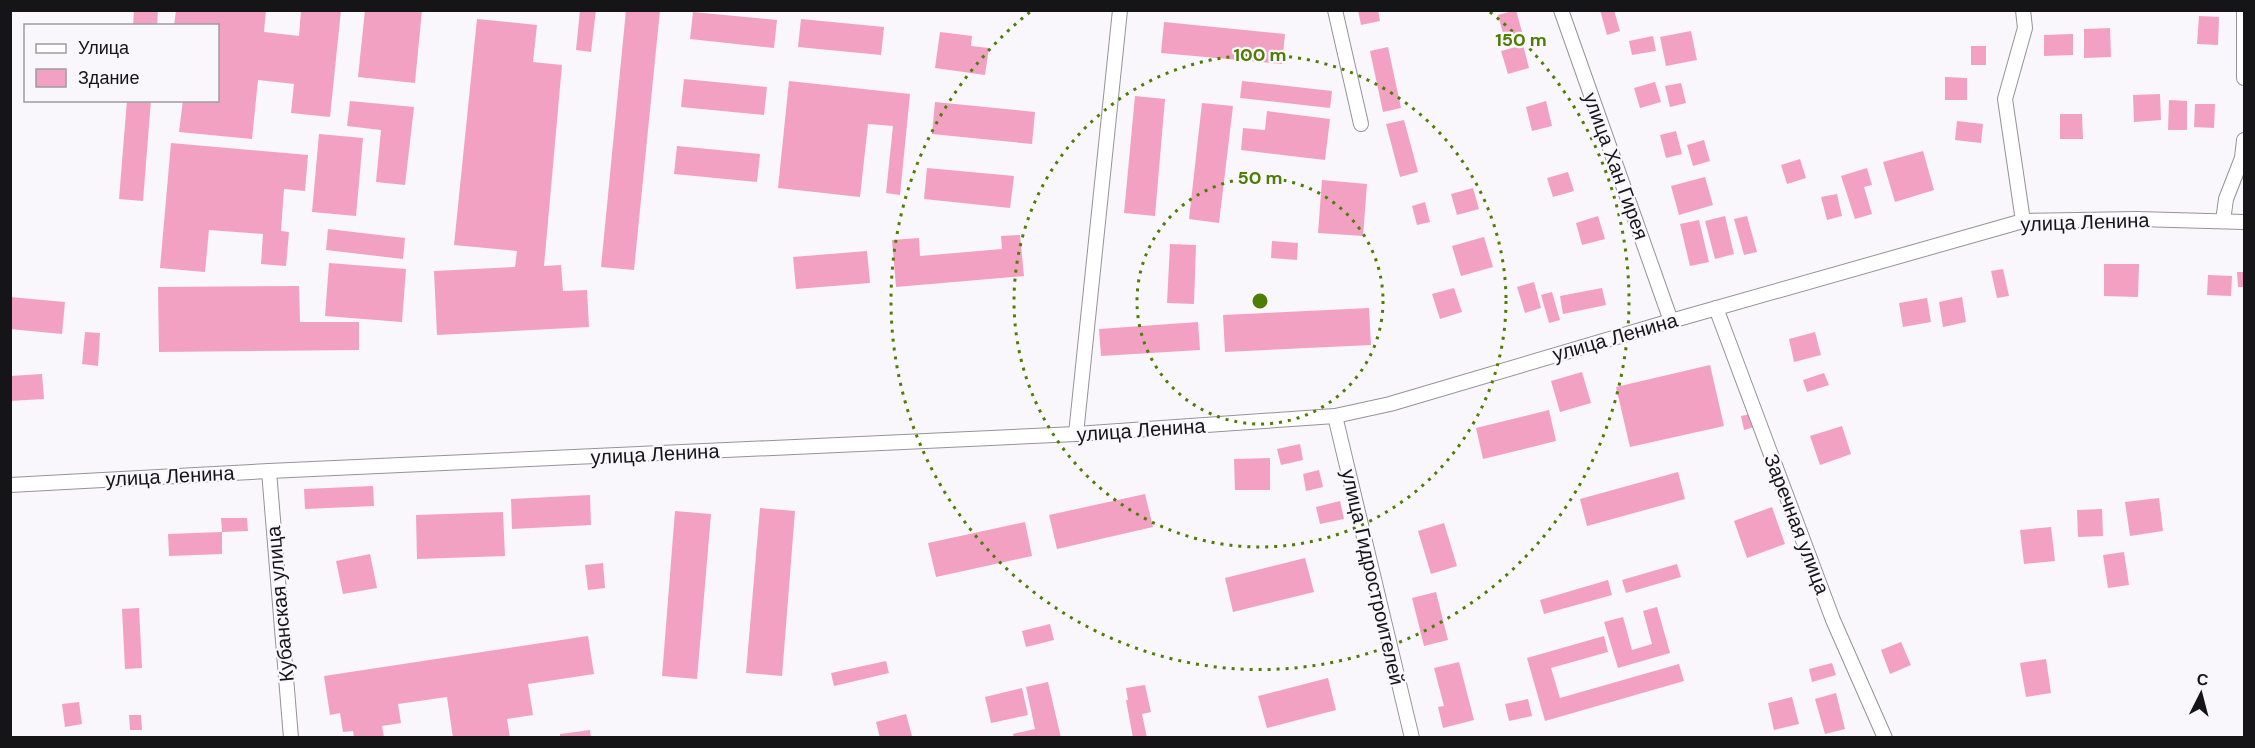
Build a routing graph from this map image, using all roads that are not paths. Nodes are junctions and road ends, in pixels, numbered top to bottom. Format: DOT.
graph roads {
  1 [pos="1120,10"];
  2 [pos="1335,10"];
  3 [pos="1561,10"];
  4 [pos="2023,10"];
  5 [pos="2244,10"];
  6 [pos="2244,78"];
  7 [pos="1361,124"];
  8 [pos="2244,140"];
  9 [pos="2023,221"];
  10 [pos="2223,221"];
  11 [pos="2244,222"];
  12 [pos="1716,308"];
  13 [pos="1671,321"];
  14 [pos="1335,416"];
  15 [pos="1076,434"];
  16 [pos="269,471"];
  17 [pos="10,485"];
  18 [pos="291,738"];
  19 [pos="1412,738"];
  20 [pos="1886,738"];
  1 -- 15 [label="street"];
  2 -- 7 [label="street"];
  3 -- 13 [label="street, улица Хан Гирея"];
  4 -- 9 [label="street"];
  5 -- 6 [label="street"];
  8 -- 10 [label="street"];
  9 -- 10 [label="street, улица Ленина"];
  9 -- 12 [label="street, улица Ленина"];
  10 -- 11 [label="street, улица Ленина"];
  12 -- 13 [label="street, улица Ленина"];
  12 -- 20 [label="street, Заречная улица"];
  13 -- 14 [label="street, улица Ленина"];
  14 -- 15 [label="street, улица Ленина"];
  14 -- 19 [label="street, улица Гидростроителей"];
  15 -- 16 [label="street, улица Ленина"];
  16 -- 17 [label="street, улица Ленина"];
  16 -- 18 [label="street, Кубанская улица"];
}
